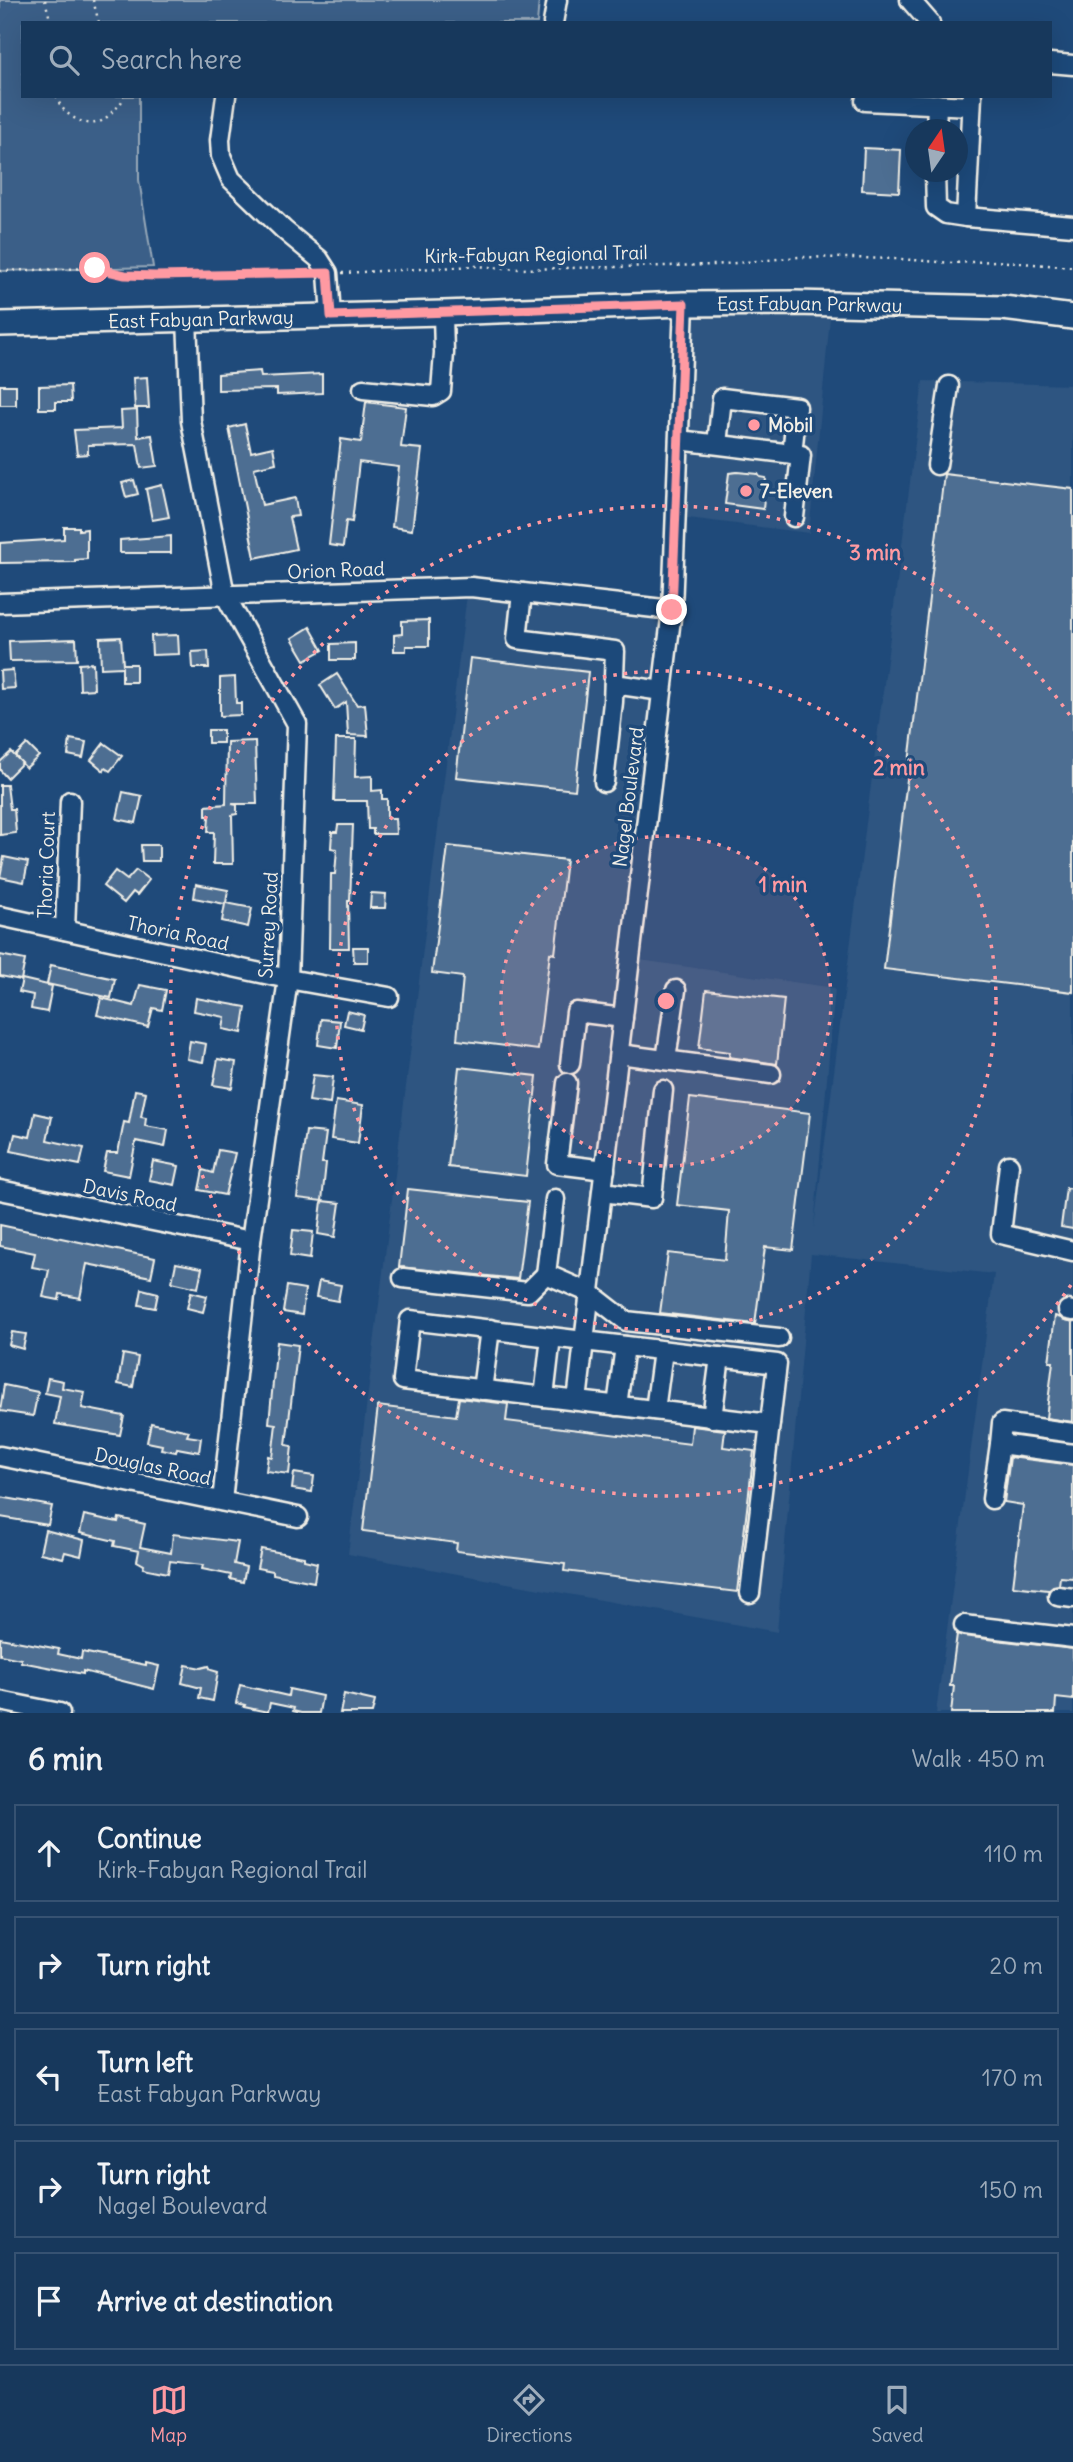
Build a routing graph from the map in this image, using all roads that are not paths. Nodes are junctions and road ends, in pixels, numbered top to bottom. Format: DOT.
graph roads {
  1 [pos="556,0"];
  2 [pos="910,0"];
  3 [pos="553,21"];
  4 [pos="928,21"];
  5 [pos="1052,63"];
  6 [pos="1073,65"];
  7 [pos="226,98"];
  8 [pos="865,100"];
  9 [pos="971,101"];
  10 [pos="937,104"];
  11 [pos="936,119"];
  12 [pos="935,182"];
  13 [pos="966,217"];
  14 [pos="1073,226"];
  15 [pos="684,304"];
  16 [pos="443,313"];
  17 [pos="331,316"];
  18 [pos="1073,317"];
  19 [pos="187,318"];
  20 [pos="0,324"];
  21 [pos="949,386"];
  22 [pos="363,389"];
  23 [pos="679,439"];
  24 [pos="717,444"];
  25 [pos="792,454"];
  26 [pos="937,465"];
  27 [pos="794,517"];
  28 [pos="522,593"];
  29 [pos="225,595"];
  30 [pos="0,603"];
  31 [pos="672,610"];
  32 [pos="614,684"];
  33 [pos="662,691"];
  34 [pos="604,782"];
  35 [pos="70,802"];
  36 [pos="0,916"];
  37 [pos="65,930"];
  38 [pos="288,979"];
  39 [pos="676,990"];
  40 [pos="388,997"];
  41 [pos="623,1018"];
  42 [pos="619,1054"];
  43 [pos="666,1060"];
  44 [pos="570,1064"];
  45 [pos="771,1074"];
  46 [pos="567,1083"];
  47 [pos="663,1090"];
  48 [pos="1009,1165"];
  49 [pos="605,1170"];
  50 [pos="0,1190"];
  51 [pos="602,1192"];
  52 [pos="555,1199"];
  53 [pos="251,1241"];
  54 [pos="1073,1251"];
  55 [pos="546,1275"];
  56 [pos="403,1278"];
  57 [pos="590,1293"];
  58 [pos="490,1329"];
  59 [pos="551,1337"];
  60 [pos="779,1338"];
  61 [pos="584,1341"];
  62 [pos="625,1346"];
  63 [pos="663,1350"];
  64 [pos="720,1357"];
  65 [pos="482,1390"];
  66 [pos="544,1397"];
  67 [pos="577,1401"];
  68 [pos="617,1406"];
  69 [pos="655,1410"];
  70 [pos="712,1418"];
  71 [pos="770,1424"];
  72 [pos="1073,1433"];
  73 [pos="1000,1444"];
  74 [pos="1073,1454"];
  75 [pos="0,1456"];
  76 [pos="992,1499"];
  77 [pos="222,1501"];
  78 [pos="298,1517"];
  79 [pos="750,1593"];
  80 [pos="964,1625"];
  81 [pos="1073,1638"];
  82 [pos="0,1701"];
  83 [pos="60,1713"];
  1 -- 3 [label="street"];
  2 -- 4 [label="street"];
  5 -- 6 [label="street"];
  7 -- 17 [label="street"];
  8 -- 10 [label="street"];
  9 -- 10 [label="street"];
  9 -- 13 [label="street"];
  10 -- 11 [label="street"];
  12 -- 13 [label="street"];
  13 -- 14 [label="street"];
  15 -- 16 [label="main road, East Fabyan Parkway"];
  15 -- 18 [label="main road, East Fabyan Parkway"];
  15 -- 23 [label="street, Nagel Boulevard"];
  16 -- 17 [label="main road, East Fabyan Parkway"];
  16 -- 22 [label="street"];
  17 -- 19 [label="main road, East Fabyan Parkway"];
  19 -- 20 [label="main road, East Fabyan Parkway"];
  19 -- 29 [label="street, Surrey Road"];
  21 -- 26 [label="street"];
  23 -- 24 [label="street"];
  23 -- 31 [label="street, Nagel Boulevard"];
  24 -- 25 [label="street"];
  24 -- 25 [label="street"];
  25 -- 27 [label="street"];
  28 -- 29 [label="street, Orion Road"];
  28 -- 31 [label="street, Orion Road"];
  28 -- 32 [label="street"];
  29 -- 30 [label="street, Orion Road"];
  29 -- 38 [label="street, Surrey Road"];
  31 -- 33 [label="street, Nagel Boulevard"];
  32 -- 33 [label="street"];
  32 -- 34 [label="street"];
  33 -- 41 [label="street, Nagel Boulevard"];
  35 -- 37 [label="street, Thoria Court"];
  36 -- 37 [label="street, Thoria Road"];
  37 -- 38 [label="street, Thoria Road"];
  38 -- 40 [label="street, Thoria Road"];
  38 -- 53 [label="street, Surrey Road"];
  39 -- 43 [label="street"];
  41 -- 42 [label="street, Nagel Boulevard"];
  41 -- 44 [label="street"];
  42 -- 43 [label="street"];
  42 -- 49 [label="street, Nagel Boulevard"];
  43 -- 45 [label="street"];
  46 -- 49 [label="street"];
  47 -- 51 [label="street"];
  48 -- 54 [label="street"];
  49 -- 51 [label="street, Nagel Boulevard"];
  50 -- 53 [label="street, Davis Road"];
  51 -- 57 [label="street, Nagel Boulevard"];
  52 -- 55 [label="street"];
  53 -- 77 [label="street, Surrey Road"];
  55 -- 56 [label="street"];
  55 -- 57 [label="street"];
  57 -- 60 [label="street"];
  57 -- 61 [label="street, Nagel Boulevard"];
  58 -- 59 [label="street"];
  58 -- 65 [label="street"];
  58 -- 65 [label="street"];
  59 -- 61 [label="street"];
  59 -- 66 [label="street"];
  61 -- 62 [label="street"];
  61 -- 67 [label="street, Nagel Boulevard"];
  62 -- 63 [label="street"];
  62 -- 68 [label="street"];
  63 -- 64 [label="street"];
  63 -- 69 [label="street"];
  64 -- 70 [label="street"];
  64 -- 71 [label="street"];
  65 -- 66 [label="street"];
  66 -- 67 [label="street"];
  67 -- 68 [label="street"];
  68 -- 69 [label="street"];
  69 -- 70 [label="street"];
  70 -- 71 [label="street"];
  71 -- 79 [label="street"];
  72 -- 73 [label="street"];
  73 -- 74 [label="street"];
  73 -- 76 [label="street"];
  75 -- 77 [label="street, Douglas Road"];
  77 -- 78 [label="street, Douglas Road"];
  80 -- 81 [label="street"];
  82 -- 83 [label="street"];
}
